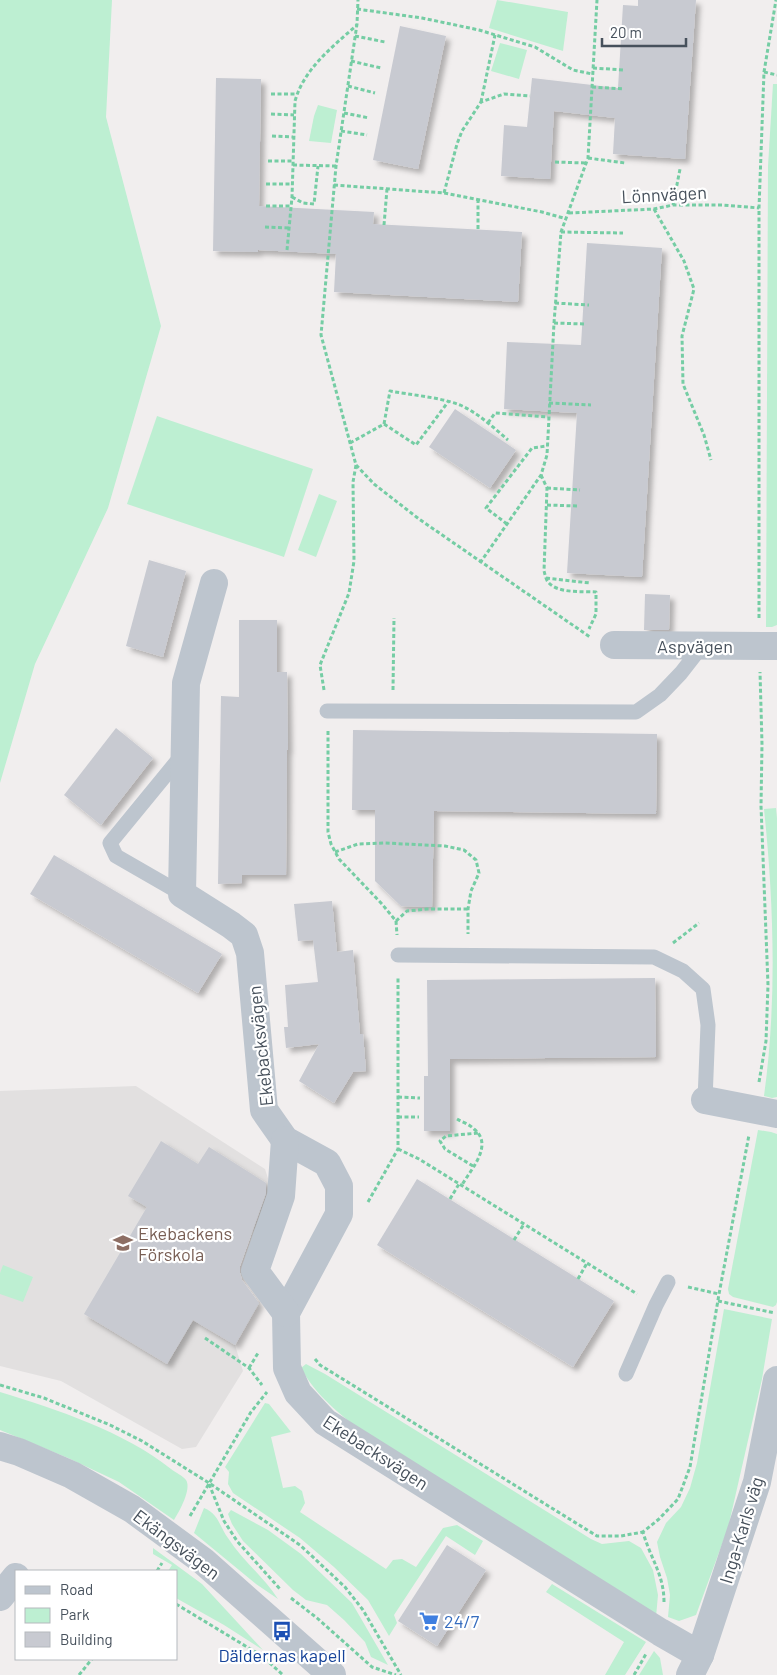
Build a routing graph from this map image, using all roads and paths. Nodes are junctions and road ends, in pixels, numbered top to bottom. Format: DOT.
graph roads {
  1 [pos="358,0"];
  2 [pos="597,0"];
  3 [pos="776,0"];
  4 [pos="358,8"];
  5 [pos="357,24"];
  6 [pos="496,35"];
  7 [pos="355,36"];
  8 [pos="385,42"];
  9 [pos="351,61"];
  10 [pos="381,68"];
  11 [pos="593,68"];
  12 [pos="624,70"];
  13 [pos="764,72"];
  14 [pos="592,74"];
  15 [pos="777,75"];
  16 [pos="348,86"];
  17 [pos="592,87"];
  18 [pos="624,89"];
  19 [pos="376,93"];
  20 [pos="271,94"];
  21 [pos="297,94"];
  22 [pos="530,96"];
  23 [pos="481,102"];
  24 [pos="344,113"];
  25 [pos="270,114"];
  26 [pos="294,114"];
  27 [pos="369,118"];
  28 [pos="341,131"];
  29 [pos="367,135"];
  30 [pos="272,136"];
  31 [pos="294,137"];
  32 [pos="588,158"];
  33 [pos="268,161"];
  34 [pos="555,162"];
  35 [pos="293,163"];
  36 [pos="586,163"];
  37 [pos="625,163"];
  38 [pos="318,166"];
  39 [pos="336,166"];
  40 [pos="680,169"];
  41 [pos="266,184"];
  42 [pos="292,184"];
  43 [pos="334,185"];
  44 [pos="387,189"];
  45 [pos="444,192"];
  46 [pos="292,197"];
  47 [pos="478,199"];
  48 [pos="673,205"];
  49 [pos="266,206"];
  50 [pos="291,206"];
  51 [pos="759,208"];
  52 [pos="654,209"];
  53 [pos="569,213"];
  54 [pos="567,219"];
  55 [pos="384,225"];
  56 [pos="265,227"];
  57 [pos="289,228"];
  58 [pos="478,229"];
  59 [pos="561,232"];
  60 [pos="623,233"];
  61 [pos="287,250"];
  62 [pos="555,303"];
  63 [pos="589,305"];
  64 [pos="554,323"];
  65 [pos="585,324"];
  66 [pos="448,402"];
  67 [pos="549,403"];
  68 [pos="590,405"];
  69 [pos="548,417"];
  70 [pos="488,423"];
  71 [pos="384,424"];
  72 [pos="508,440"];
  73 [pos="350,443"];
  74 [pos="547,446"];
  75 [pos="711,460"];
  76 [pos="356,465"];
  77 [pos="541,475"];
  78 [pos="547,488"];
  79 [pos="580,490"];
  80 [pos="547,504"];
  81 [pos="577,506"];
  82 [pos="507,524"];
  83 [pos="480,563"];
  84 [pos="546,578"];
  85 [pos="214,583"];
  86 [pos="590,583"];
  87 [pos="394,618"];
  88 [pos="586,636"];
  89 [pos="614,645"];
  90 [pos="702,646"];
  91 [pos="768,646"];
  92 [pos="328,711"];
  93 [pos="393,711"];
  94 [pos="185,751"];
  95 [pos="335,852"];
  96 [pos="182,894"];
  97 [pos="468,909"];
  98 [pos="396,921"];
  99 [pos="700,923"];
  100 [pos="398,955"];
  101 [pos="467,956"];
  102 [pos="654,957"];
  103 [pos="398,1097"];
  104 [pos="420,1098"];
  105 [pos="705,1100"];
  106 [pos="766,1112"];
  107 [pos="398,1117"];
  108 [pos="419,1117"];
  109 [pos="457,1118"];
  110 [pos="478,1133"];
  111 [pos="285,1140"];
  112 [pos="398,1149"];
  113 [pos="473,1166"];
  114 [pos="460,1184"];
  115 [pos="450,1199"];
  116 [pos="366,1208"];
  117 [pos="524,1224"];
  118 [pos="514,1240"];
  119 [pos="588,1263"];
  120 [pos="578,1279"];
  121 [pos="668,1282"];
  122 [pos="719,1294"];
  123 [pos="718,1301"];
  124 [pos="656,1305"];
  125 [pos="286,1313"];
  126 [pos="775,1313"];
  127 [pos="205,1338"];
  128 [pos="287,1368"];
  129 [pos="626,1374"];
  130 [pos="777,1380"];
  131 [pos="0,1385"];
  132 [pos="267,1392"];
  133 [pos="272,1399"];
  134 [pos="0,1446"];
  135 [pos="209,1484"];
  136 [pos="190,1517"];
  137 [pos="643,1532"];
  138 [pos="15,1578"];
  139 [pos="0,1598"];
  140 [pos="178,1605"];
  141 [pos="660,1632"];
  142 [pos="91,1660"];
  143 [pos="695,1665"];
  144 [pos="79,1675"];
  145 [pos="283,1675"];
  146 [pos="332,1675"];
  147 [pos="396,1675"];
  148 [pos="401,1675"];
  149 [pos="634,1675"];
  1 -- 4 [label="path"];
  2 -- 11 [label="path"];
  3 -- 13 [label="path"];
  4 -- 5 [label="path"];
  4 -- 6 [label="path"];
  5 -- 7 [label="path"];
  5 -- 21 [label="path"];
  6 -- 14 [label="path"];
  6 -- 23 [label="path"];
  7 -- 8 [label="path"];
  7 -- 9 [label="path"];
  9 -- 10 [label="path"];
  9 -- 16 [label="path"];
  11 -- 12 [label="path"];
  11 -- 14 [label="path"];
  13 -- 15 [label="path"];
  13 -- 51 [label="path"];
  14 -- 17 [label="path"];
  16 -- 19 [label="path"];
  16 -- 24 [label="path"];
  17 -- 18 [label="path"];
  17 -- 32 [label="path"];
  20 -- 21 [label="path"];
  21 -- 26 [label="path"];
  22 -- 23 [label="path"];
  23 -- 45 [label="path"];
  24 -- 27 [label="path"];
  24 -- 28 [label="path"];
  25 -- 26 [label="path"];
  26 -- 31 [label="path"];
  28 -- 29 [label="path"];
  28 -- 39 [label="path"];
  30 -- 31 [label="path"];
  31 -- 35 [label="path"];
  32 -- 36 [label="path"];
  32 -- 37 [label="path"];
  33 -- 35 [label="path"];
  34 -- 36 [label="path"];
  35 -- 38 [label="path"];
  35 -- 42 [label="path"];
  36 -- 53 [label="path"];
  38 -- 39 [label="path"];
  38 -- 46 [label="path"];
  39 -- 43 [label="path"];
  40 -- 48 [label="path"];
  41 -- 42 [label="path"];
  42 -- 46 [label="path"];
  43 -- 44 [label="path"];
  43 -- 73 [label="path"];
  44 -- 45 [label="path"];
  44 -- 55 [label="path"];
  45 -- 47 [label="path"];
  46 -- 50 [label="path"];
  47 -- 54 [label="path"];
  47 -- 58 [label="path"];
  48 -- 51 [label="path, Lönnvägen"];
  48 -- 52 [label="path, Lönnvägen"];
  49 -- 50 [label="path"];
  50 -- 57 [label="path"];
  51 -- 91 [label="path"];
  52 -- 53 [label="path, Lönnvägen"];
  52 -- 75 [label="path"];
  53 -- 54 [label="path"];
  54 -- 59 [label="path"];
  56 -- 57 [label="path"];
  57 -- 61 [label="path"];
  59 -- 60 [label="path"];
  59 -- 62 [label="path"];
  62 -- 63 [label="path"];
  62 -- 64 [label="path"];
  64 -- 65 [label="path"];
  64 -- 67 [label="path"];
  66 -- 70 [label="path"];
  66 -- 71 [label="path"];
  66 -- 71 [label="path"];
  67 -- 68 [label="path"];
  67 -- 69 [label="path"];
  69 -- 70 [label="path"];
  69 -- 74 [label="path"];
  70 -- 72 [label="path"];
  71 -- 73 [label="path"];
  73 -- 76 [label="path"];
  74 -- 77 [label="path"];
  74 -- 82 [label="path"];
  76 -- 83 [label="path"];
  76 -- 92 [label="path"];
  77 -- 78 [label="path"];
  77 -- 82 [label="path"];
  78 -- 79 [label="path"];
  78 -- 80 [label="path"];
  80 -- 81 [label="path"];
  80 -- 84 [label="path"];
  82 -- 83 [label="path"];
  83 -- 88 [label="path"];
  84 -- 86 [label="path"];
  84 -- 88 [label="path"];
  85 -- 94 [label="street"];
  87 -- 93 [label="path"];
  88 -- 89 [label="path"];
  89 -- 90 [label="street, Aspvägen"];
  90 -- 91 [label="street, Aspvägen"];
  90 -- 93 [label="lane"];
  91 -- 106 [label="path"];
  92 -- 93 [label="lane"];
  92 -- 95 [label="path"];
  94 -- 96 [label="street"];
  94 -- 96 [label="lane, Ekebacksvägen"];
  95 -- 97 [label="path"];
  95 -- 98 [label="path"];
  96 -- 111 [label="street, Ekebacksvägen"];
  97 -- 98 [label="path"];
  97 -- 101 [label="path"];
  98 -- 100 [label="path"];
  99 -- 102 [label="path"];
  100 -- 101 [label="lane"];
  100 -- 103 [label="path"];
  101 -- 102 [label="lane"];
  102 -- 105 [label="lane"];
  103 -- 104 [label="path"];
  103 -- 107 [label="path"];
  105 -- 106 [label="street"];
  106 -- 122 [label="path"];
  107 -- 108 [label="path"];
  107 -- 112 [label="path"];
  109 -- 110 [label="path"];
  110 -- 113 [label="path"];
  110 -- 113 [label="path"];
  111 -- 125 [label="street"];
  111 -- 125 [label="street, Ekebacksvägen"];
  112 -- 114 [label="path"];
  112 -- 116 [label="path"];
  113 -- 114 [label="path"];
  114 -- 115 [label="path"];
  114 -- 117 [label="path"];
  117 -- 118 [label="path"];
  117 -- 119 [label="path"];
  119 -- 120 [label="path"];
  119 -- 124 [label="path"];
  121 -- 122 [label="path"];
  121 -- 124 [label="lane"];
  122 -- 123 [label="path"];
  123 -- 126 [label="path"];
  123 -- 137 [label="path"];
  124 -- 129 [label="lane"];
  125 -- 128 [label="street, Ekebacksvägen"];
  127 -- 132 [label="path"];
  128 -- 132 [label="path"];
  128 -- 137 [label="path"];
  128 -- 141 [label="street, Ekebacksvägen"];
  130 -- 143 [label="street, Inga-Karls väg"];
  131 -- 135 [label="path"];
  132 -- 133 [label="path"];
  132 -- 135 [label="path"];
  134 -- 146 [label="street, Ekängsvägen"];
  135 -- 136 [label="path"];
  135 -- 147 [label="path"];
  135 -- 148 [label="path"];
  137 -- 141 [label="path"];
  138 -- 139 [label="street"];
  140 -- 145 [label="path"];
  141 -- 143 [label="street, Ekebacksvägen"];
  141 -- 149 [label="path"];
  142 -- 144 [label="path"];
}
